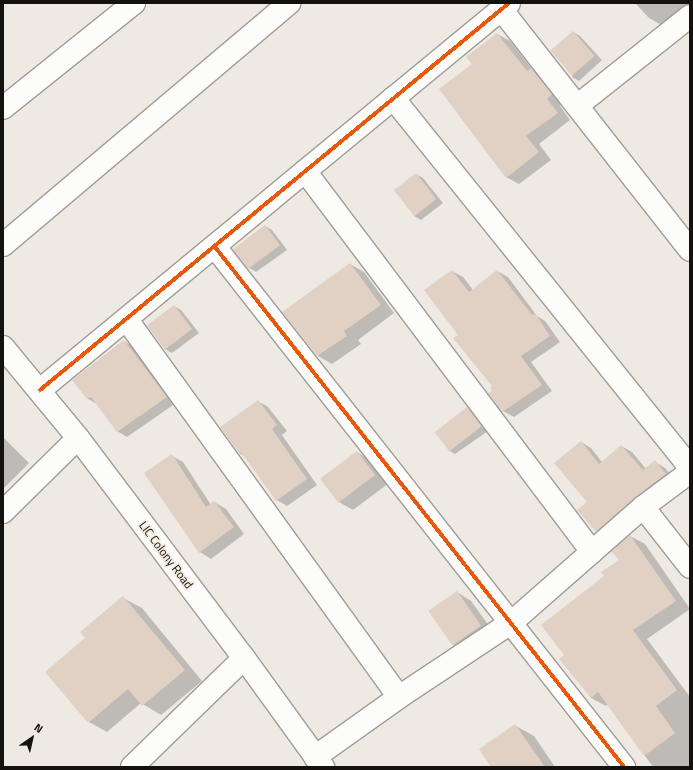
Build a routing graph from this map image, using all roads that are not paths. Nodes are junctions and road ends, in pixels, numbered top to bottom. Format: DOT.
graph roads {
  1 [pos="134,3"];
  2 [pos="289,3"];
  3 [pos="505,6"];
  4 [pos="690,16"];
  5 [pos="393,98"];
  6 [pos="577,106"];
  7 [pos="3,108"];
  8 [pos="305,171"];
  9 [pos="3,245"];
  10 [pos="214,247"];
  11 [pos="690,250"];
  12 [pos="127,320"];
  13 [pos="3,347"];
  14 [pos="40,390"];
  15 [pos="78,438"];
  16 [pos="690,468"];
  17 [pos="690,472"];
  18 [pos="643,507"];
  19 [pos="3,512"];
  20 [pos="592,552"];
  21 [pos="690,567"];
  22 [pos="512,622"];
  23 [pos="244,658"];
  24 [pos="398,697"];
  25 [pos="319,762"];
  26 [pos="132,767"];
  27 [pos="624,767"];
  1 -- 7 [label="street"];
  2 -- 9 [label="street"];
  3 -- 5 [label="street"];
  3 -- 6 [label="street"];
  4 -- 6 [label="street"];
  5 -- 8 [label="street"];
  5 -- 16 [label="street"];
  6 -- 11 [label="street"];
  8 -- 10 [label="street"];
  8 -- 20 [label="street"];
  10 -- 12 [label="street"];
  10 -- 22 [label="street"];
  12 -- 14 [label="street"];
  12 -- 24 [label="street"];
  13 -- 14 [label="street, LIC Colony Road"];
  14 -- 15 [label="street, LIC Colony Road"];
  15 -- 19 [label="street"];
  15 -- 23 [label="street, LIC Colony Road"];
  17 -- 18 [label="street"];
  18 -- 20 [label="street"];
  18 -- 21 [label="street"];
  20 -- 22 [label="street"];
  22 -- 24 [label="street"];
  22 -- 27 [label="street"];
  23 -- 25 [label="street, LIC Colony Road"];
  23 -- 26 [label="street"];
  24 -- 25 [label="street"];
}
